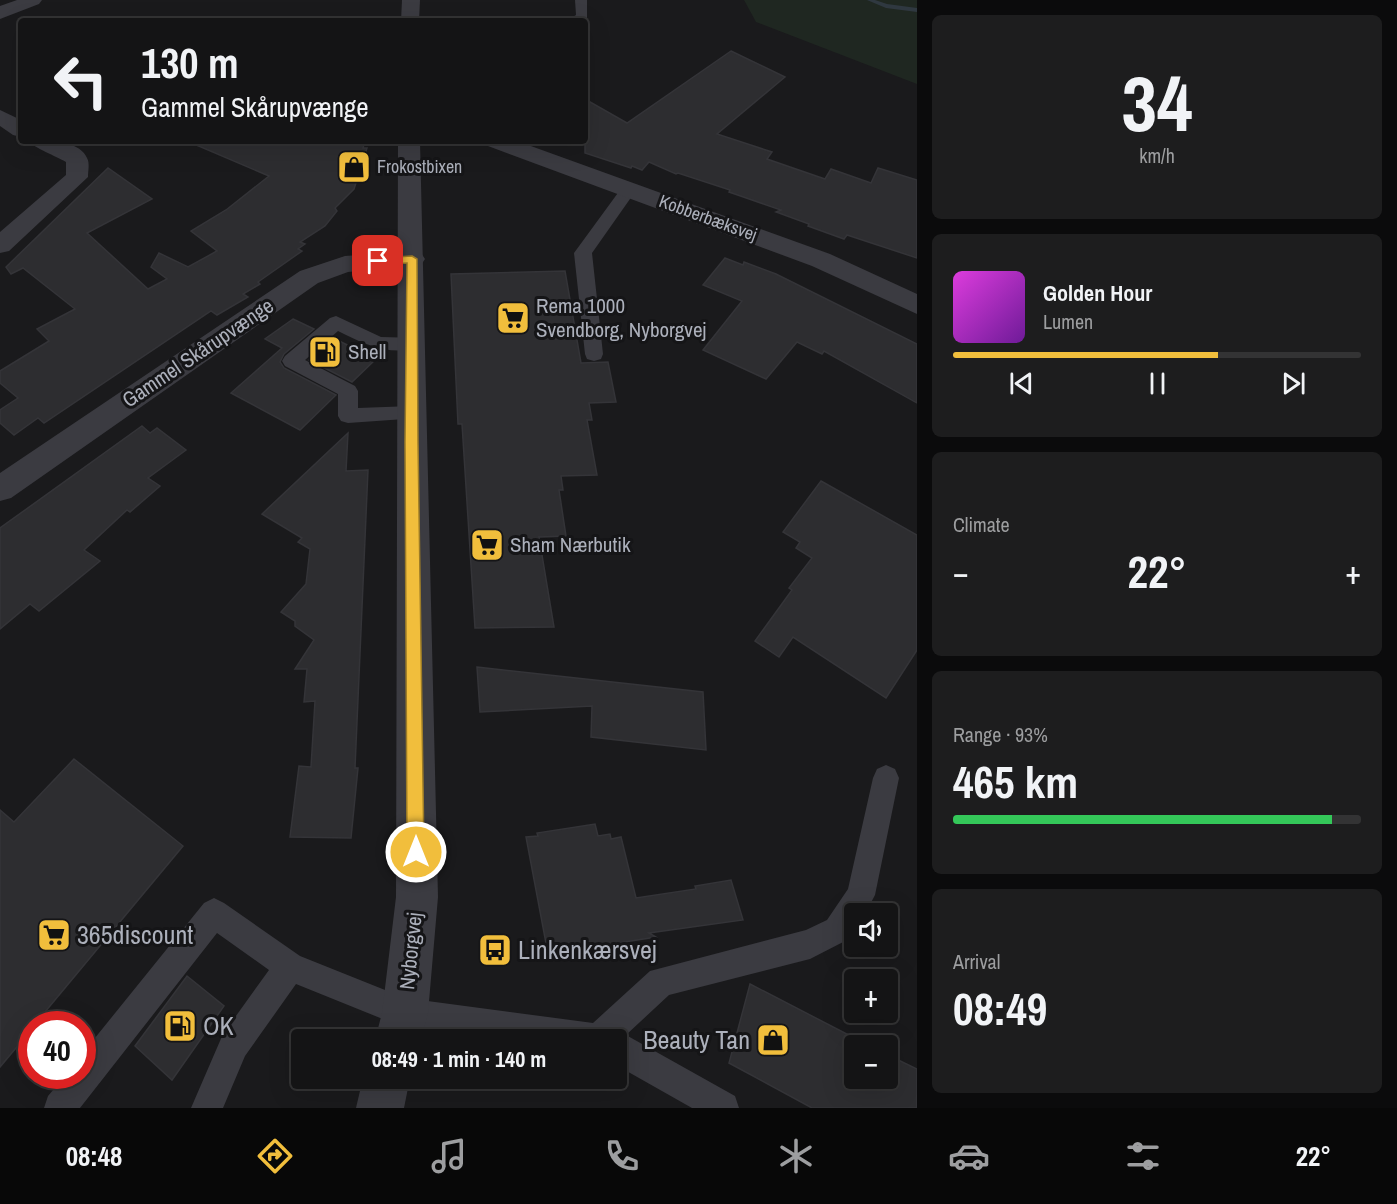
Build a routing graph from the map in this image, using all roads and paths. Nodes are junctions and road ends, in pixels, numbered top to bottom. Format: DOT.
graph roads {
  1 [pos="33,0"];
  2 [pos="411,0"];
  3 [pos="581,0"];
  4 [pos="0,13"];
  5 [pos="410,18"];
  6 [pos="580,18"];
  7 [pos="0,116"];
  8 [pos="18,128"];
  9 [pos="49,144"];
  10 [pos="409,144"];
  11 [pos="504,144"];
  12 [pos="629,189"];
  13 [pos="0,245"];
  14 [pos="412,259"];
  15 [pos="917,305"];
  16 [pos="412,343"];
  17 [pos="594,354"];
  18 [pos="412,413"];
  19 [pos="0,489"];
  20 [pos="886,778"];
  21 [pos="290,967"];
  22 [pos="401,1026"];
  23 [pos="442,1029"];
  24 [pos="618,1029"];
  25 [pos="627,1053"];
  26 [pos="384,1089"];
  27 [pos="60,1108"];
  28 [pos="207,1108"];
  29 [pos="380,1108"];
  30 [pos="723,1108"];
  1 -- 4 [label="street"];
  2 -- 5 [label="street"];
  3 -- 6 [label="lane"];
  7 -- 8 [label="street"];
  9 -- 13 [label="street"];
  10 -- 14 [label="street, Nyborgvej"];
  11 -- 12 [label="street, Kobberbæksvej"];
  12 -- 15 [label="street, Kobberbæksvej"];
  12 -- 17 [label="lane"];
  14 -- 16 [label="street, Nyborgvej"];
  14 -- 19 [label="street, Gammel Skårupvænge"];
  16 -- 18 [label="street, Nyborgvej"];
  16 -- 18 [label="lane"];
  18 -- 22 [label="street, Nyborgvej"];
  20 -- 24 [label="lane"];
  21 -- 22 [label="lane"];
  21 -- 27 [label="lane"];
  21 -- 28 [label="lane"];
  22 -- 23 [label="lane"];
  25 -- 30 [label="lane"];
  26 -- 29 [label="street"];
}
